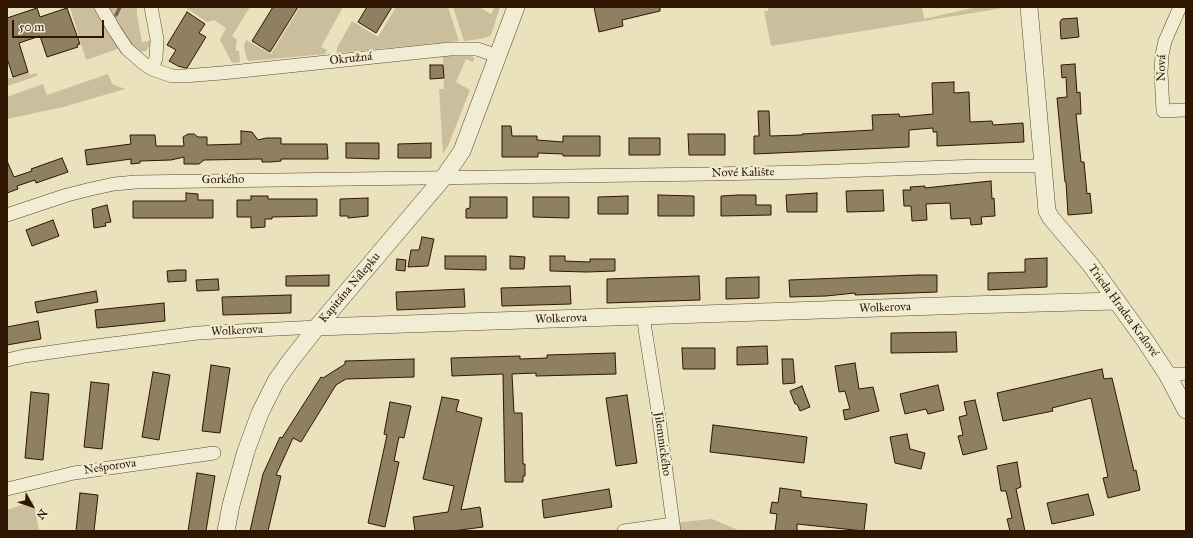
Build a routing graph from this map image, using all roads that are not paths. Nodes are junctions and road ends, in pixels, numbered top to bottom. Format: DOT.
graph roads {
  1 [pos="151,7"];
  2 [pos="516,7"];
  3 [pos="1029,7"];
  4 [pos="1180,7"];
  5 [pos="104,12"];
  6 [pos="498,56"];
  7 [pos="152,69"];
  8 [pos="1184,110"];
  9 [pos="1042,166"];
  10 [pos="444,177"];
  11 [pos="7,215"];
  12 [pos="1117,302"];
  13 [pos="644,316"];
  14 [pos="317,327"];
  15 [pos="7,360"];
  16 [pos="1167,374"];
  17 [pos="1186,374"];
  18 [pos="1186,410"];
  19 [pos="214,452"];
  20 [pos="7,489"];
  21 [pos="673,528"];
  22 [pos="226,531"];
  23 [pos="624,531"];
  1 -- 7 [label="street"];
  2 -- 6 [label="street"];
  3 -- 9 [label="street"];
  4 -- 8 [label="street, Nová"];
  5 -- 7 [label="street, Okružná"];
  6 -- 7 [label="street, Okružná"];
  6 -- 10 [label="street, Kapitána Nálepku"];
  9 -- 10 [label="street, Nové Kalište"];
  9 -- 12 [label="street, Trieda Hradca Králové"];
  10 -- 11 [label="street, Gorkého"];
  10 -- 14 [label="street, Kapitána Nálepku"];
  12 -- 13 [label="street, Wolkerova"];
  12 -- 16 [label="street, Trieda Hradca Králové"];
  13 -- 14 [label="street, Wolkerova"];
  13 -- 21 [label="street, Jilemnického"];
  14 -- 15 [label="street, Wolkerova"];
  14 -- 22 [label="street, Kapitána Nálepku"];
  16 -- 17 [label="street"];
  16 -- 18 [label="street, Trieda Hradca Králové"];
  19 -- 20 [label="street, Nešporova"];
  21 -- 23 [label="street, Jilemnického"];
}
